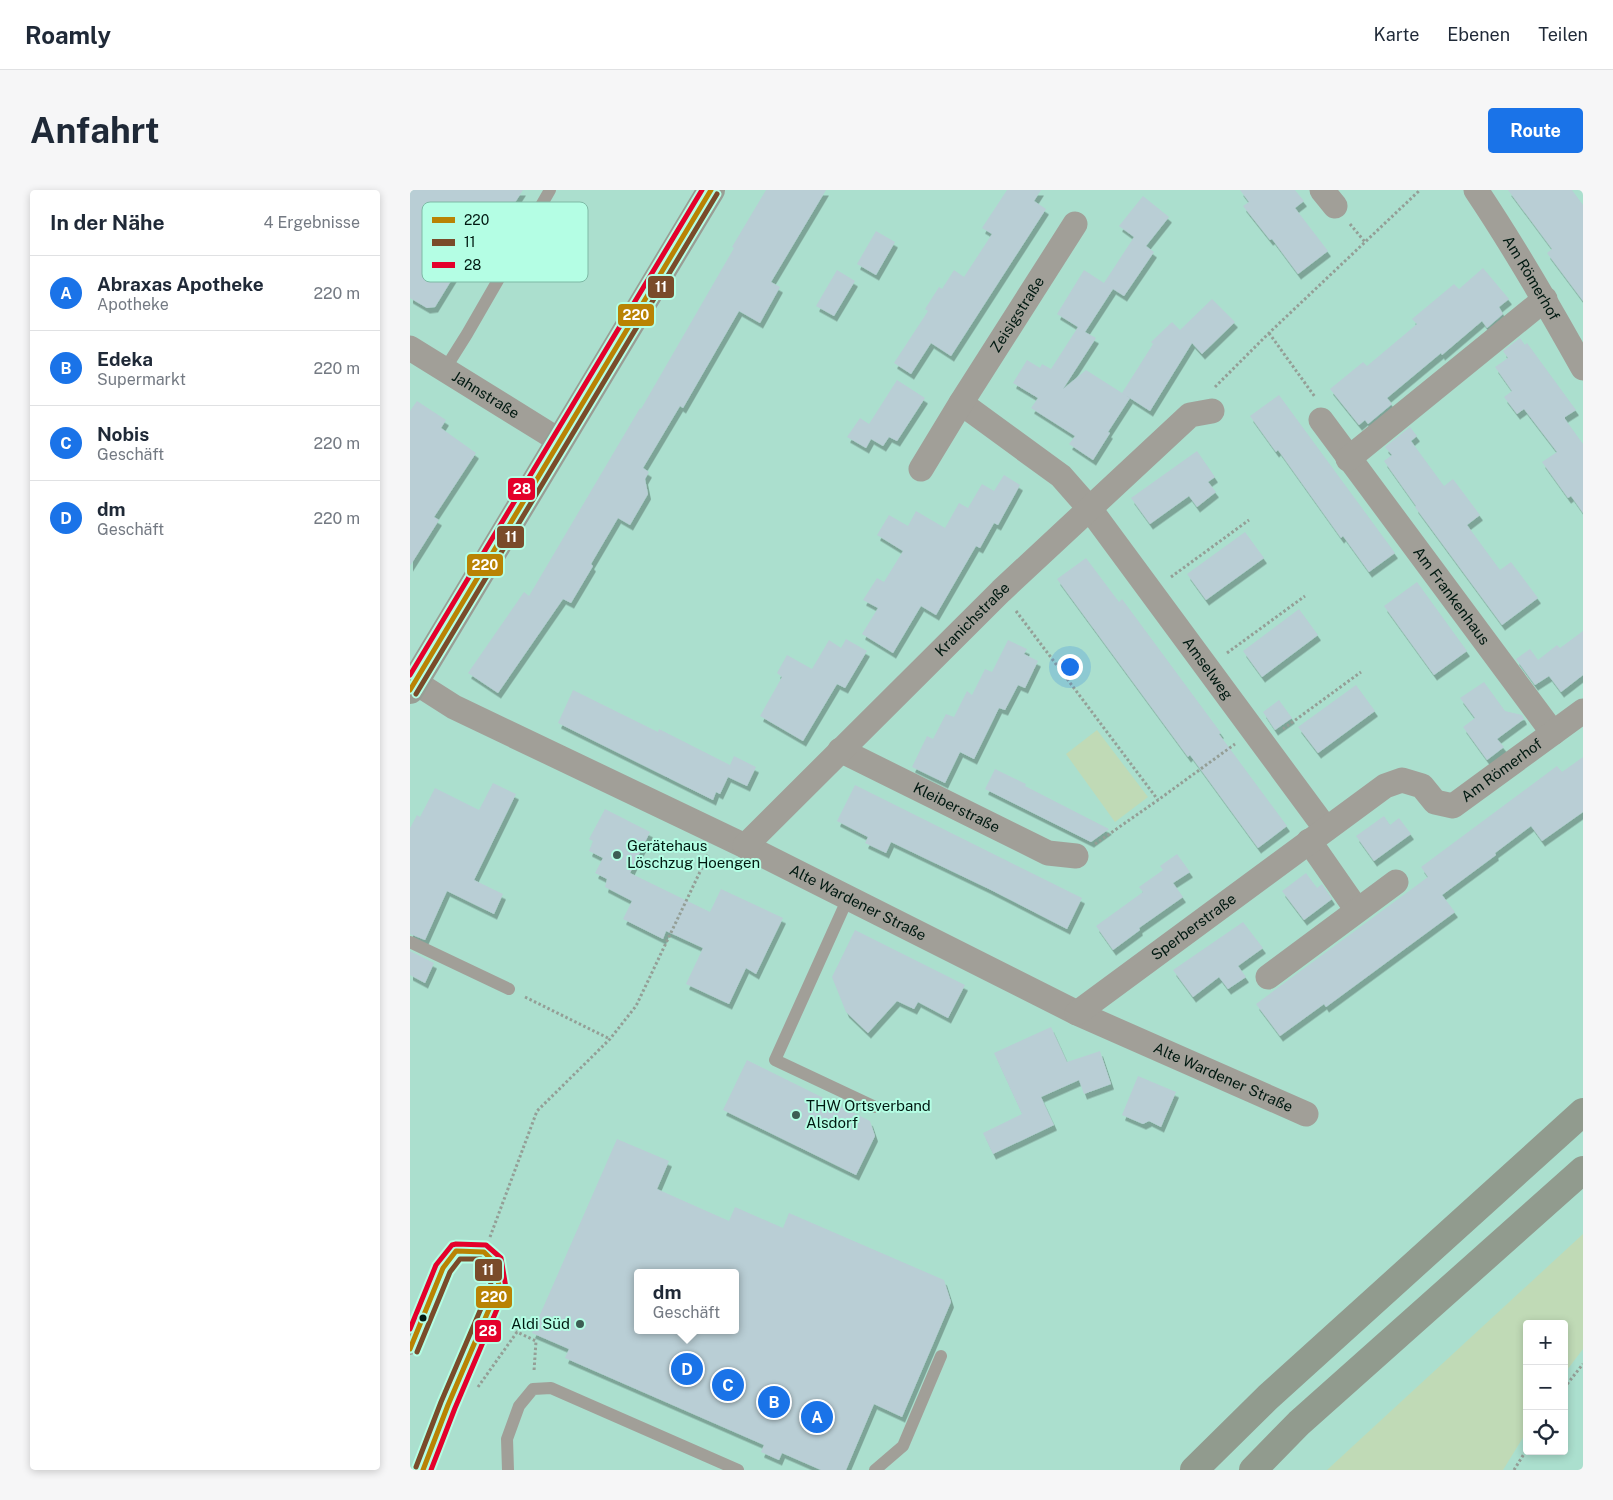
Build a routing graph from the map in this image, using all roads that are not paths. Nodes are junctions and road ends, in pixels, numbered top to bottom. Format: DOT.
graph roads {
  1 [pos="550,190"];
  2 [pos="711,190"];
  3 [pos="1476,190"];
  4 [pos="543,202"];
  5 [pos="1075,224"];
  6 [pos="497,282"];
  7 [pos="1545,300"];
  8 [pos="410,348"];
  9 [pos="1583,368"];
  10 [pos="445,369"];
  11 [pos="961,403"];
  12 [pos="1212,411"];
  13 [pos="1321,420"];
  14 [pos="560,441"];
  15 [pos="1348,459"];
  16 [pos="921,469"];
  17 [pos="1090,509"];
  18 [pos="412,684"];
  19 [pos="1583,711"];
  20 [pos="1553,733"];
  21 [pos="840,750"];
  22 [pos="1422,786"];
  23 [pos="1318,835"];
  24 [pos="745,846"];
  25 [pos="1076,856"];
  26 [pos="1396,882"];
  27 [pos="848,898"];
  28 [pos="1357,910"];
  29 [pos="410,942"];
  30 [pos="1268,976"];
  31 [pos="509,989"];
  32 [pos="1077,1013"];
  33 [pos="876,1107"];
  34 [pos="1583,1112"];
  35 [pos="1306,1114"];
  36 [pos="1583,1170"];
  37 [pos="410,1349"];
  38 [pos="941,1356"];
  39 [pos="423,1470"];
  40 [pos="508,1470"];
  41 [pos="738,1470"];
  42 [pos="875,1470"];
  43 [pos="1194,1470"];
  44 [pos="1253,1470"];
  1 -- 4 [label="lane"];
  2 -- 14 [label="main road"];
  3 -- 7 [label="street, Am Römerhof"];
  5 -- 11 [label="street, Zeisigstraße"];
  6 -- 10 [label="lane"];
  7 -- 9 [label="street, Am Römerhof"];
  7 -- 15 [label="street"];
  8 -- 10 [label="street, Jahnstraße"];
  10 -- 14 [label="street, Jahnstraße"];
  11 -- 16 [label="street, Zeisigstraße"];
  11 -- 17 [label="street"];
  12 -- 17 [label="street, Kranichstraße"];
  13 -- 15 [label="street, Am Frankenhaus"];
  14 -- 18 [label="main road"];
  15 -- 20 [label="street, Am Frankenhaus"];
  17 -- 21 [label="street, Kranichstraße"];
  17 -- 23 [label="street, Amselweg"];
  18 -- 24 [label="street, Alte Wardener Straße"];
  19 -- 20 [label="street, Am Römerhof"];
  20 -- 22 [label="street, Am Römerhof"];
  21 -- 24 [label="street, Kranichstraße"];
  21 -- 25 [label="street, Kleiberstraße"];
  22 -- 23 [label="street, Sperberstraße"];
  23 -- 28 [label="street"];
  23 -- 32 [label="street, Sperberstraße"];
  24 -- 27 [label="street, Alte Wardener Straße"];
  26 -- 28 [label="street"];
  27 -- 32 [label="street, Alte Wardener Straße"];
  27 -- 33 [label="lane"];
  28 -- 30 [label="street"];
  29 -- 31 [label="lane"];
  32 -- 35 [label="street, Alte Wardener Straße"];
  34 -- 43 [label="highway"];
  36 -- 44 [label="highway"];
  37 -- 39 [label="lane"];
  38 -- 42 [label="lane"];
  40 -- 41 [label="lane"];
}
